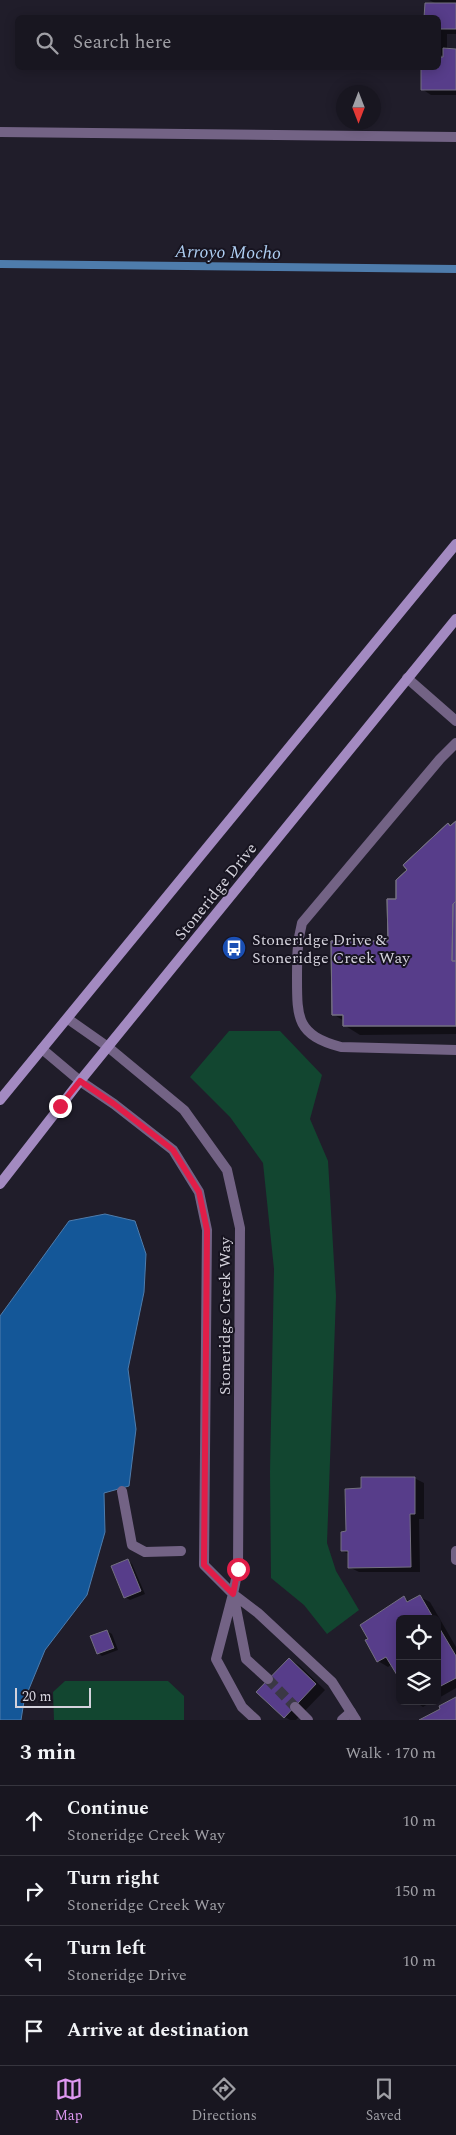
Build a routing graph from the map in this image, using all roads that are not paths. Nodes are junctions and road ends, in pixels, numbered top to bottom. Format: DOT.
graph roads {
  1 [pos="0,132"];
  2 [pos="456,138"];
  3 [pos="456,544"];
  4 [pos="456,619"];
  5 [pos="408,678"];
  6 [pos="456,721"];
  7 [pos="456,743"];
  8 [pos="68,1019"];
  9 [pos="108,1047"];
  10 [pos="42,1049"];
  11 [pos="456,1050"];
  12 [pos="80,1081"];
  13 [pos="0,1100"];
  14 [pos="0,1184"];
  15 [pos="122,1491"];
  16 [pos="181,1550"];
  17 [pos="456,1551"];
  18 [pos="456,1560"];
  19 [pos="233,1594"];
  20 [pos="268,1679"];
  21 [pos="295,1707"];
  22 [pos="353,1716"];
  23 [pos="256,1720"];
  24 [pos="308,1720"];
  25 [pos="342,1720"];
  1 -- 2 [label="street"];
  3 -- 8 [label="main road, Stoneridge Drive"];
  4 -- 5 [label="main road, Stoneridge Drive"];
  5 -- 6 [label="street"];
  5 -- 9 [label="main road, Stoneridge Drive"];
  7 -- 11 [label="street"];
  8 -- 9 [label="street, Stoneridge Creek Way"];
  8 -- 10 [label="main road, Stoneridge Drive"];
  9 -- 12 [label="main road, Stoneridge Drive"];
  9 -- 19 [label="street, Stoneridge Creek Way"];
  10 -- 12 [label="street, Stoneridge Creek Way"];
  10 -- 13 [label="main road, Stoneridge Drive"];
  12 -- 14 [label="main road, Stoneridge Drive"];
  12 -- 19 [label="street, Stoneridge Creek Way"];
  15 -- 16 [label="street"];
  17 -- 18 [label="street"];
  19 -- 20 [label="street, Stoneridge Creek Way"];
  19 -- 22 [label="street, Stoneridge Creek Way"];
  19 -- 23 [label="street, Stoneridge Creek Way"];
  21 -- 24 [label="street"];
  22 -- 25 [label="street"];
}
